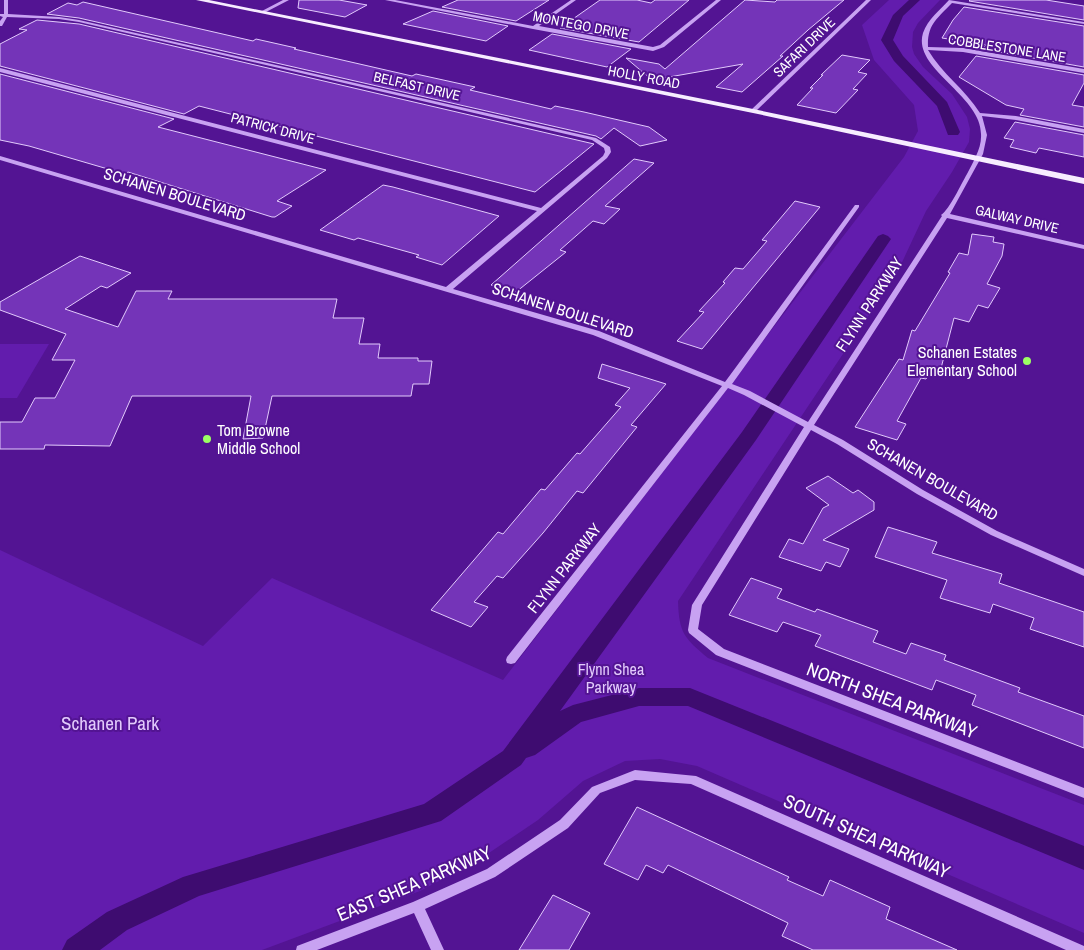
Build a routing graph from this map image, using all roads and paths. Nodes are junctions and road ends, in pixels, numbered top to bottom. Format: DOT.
graph roads {
  1 [pos="6,0"];
  2 [pos="199,0"];
  3 [pos="287,0"];
  4 [pos="387,0"];
  5 [pos="430,0"];
  6 [pos="574,0"];
  7 [pos="720,0"];
  8 [pos="869,0"];
  9 [pos="952,0"];
  10 [pos="420,6"];
  11 [pos="262,12"];
  12 [pos="3,15"];
  13 [pos="1084,22"];
  14 [pos="0,24"];
  15 [pos="533,28"];
  16 [pos="926,48"];
  17 [pos="0,70"];
  18 [pos="1084,71"];
  19 [pos="753,111"];
  20 [pos="978,114"];
  21 [pos="1084,131"];
  22 [pos="0,158"];
  23 [pos="977,159"];
  24 [pos="1084,181"];
  25 [pos="857,206"];
  26 [pos="541,210"];
  27 [pos="944,215"];
  28 [pos="1084,247"];
  29 [pos="447,290"];
  30 [pos="727,385"];
  31 [pos="809,426"];
  32 [pos="1084,573"];
  33 [pos="693,630"];
  34 [pos="511,660"];
  35 [pos="635,775"];
  36 [pos="1084,793"];
  37 [pos="417,906"];
  38 [pos="302,950"];
  39 [pos="438,950"];
  40 [pos="1080,950"];
  1 -- 12 [label="street"];
  2 -- 11 [label="main road, HOLLY ROAD"];
  3 -- 11 [label="street"];
  4 -- 10 [label="street, MONTEGO DRIVE"];
  5 -- 10 [label="street"];
  6 -- 15 [label="street"];
  7 -- 15 [label="street, MONTEGO DRIVE"];
  8 -- 19 [label="street, SAFARI DRIVE"];
  9 -- 13 [label="street"];
  9 -- 16 [label="street"];
  10 -- 15 [label="street, MONTEGO DRIVE"];
  11 -- 19 [label="main road, HOLLY ROAD"];
  12 -- 14 [label="street"];
  12 -- 26 [label="street, BELFAST DRIVE"];
  16 -- 18 [label="street, COBBLESTONE LANE"];
  16 -- 20 [label="street, FLYNN PARKWAY"];
  17 -- 26 [label="street, PATRICK DRIVE"];
  19 -- 23 [label="main road, HOLLY ROAD"];
  20 -- 21 [label="street"];
  20 -- 23 [label="street, FLYNN PARKWAY"];
  22 -- 29 [label="street, SCHANEN BOULEVARD"];
  23 -- 24 [label="main road, HOLLY ROAD"];
  23 -- 27 [label="street, FLYNN PARKWAY"];
  25 -- 30 [label="street, FLYNN PARKWAY"];
  26 -- 29 [label="street, BELFAST DRIVE"];
  27 -- 28 [label="street, GALWAY DRIVE"];
  27 -- 31 [label="street, FLYNN PARKWAY"];
  29 -- 30 [label="street, SCHANEN BOULEVARD"];
  30 -- 31 [label="street, SCHANEN BOULEVARD"];
  30 -- 34 [label="street, FLYNN PARKWAY"];
  31 -- 32 [label="street, SCHANEN BOULEVARD"];
  31 -- 33 [label="street, FLYNN PARKWAY"];
  33 -- 36 [label="street, NORTH SHEA PARKWAY"];
  35 -- 37 [label="street, EAST SHEA PARKWAY"];
  35 -- 40 [label="street, SOUTH SHEA PARKWAY"];
  37 -- 38 [label="street, EAST SHEA PARKWAY"];
  37 -- 39 [label="street"];
}
